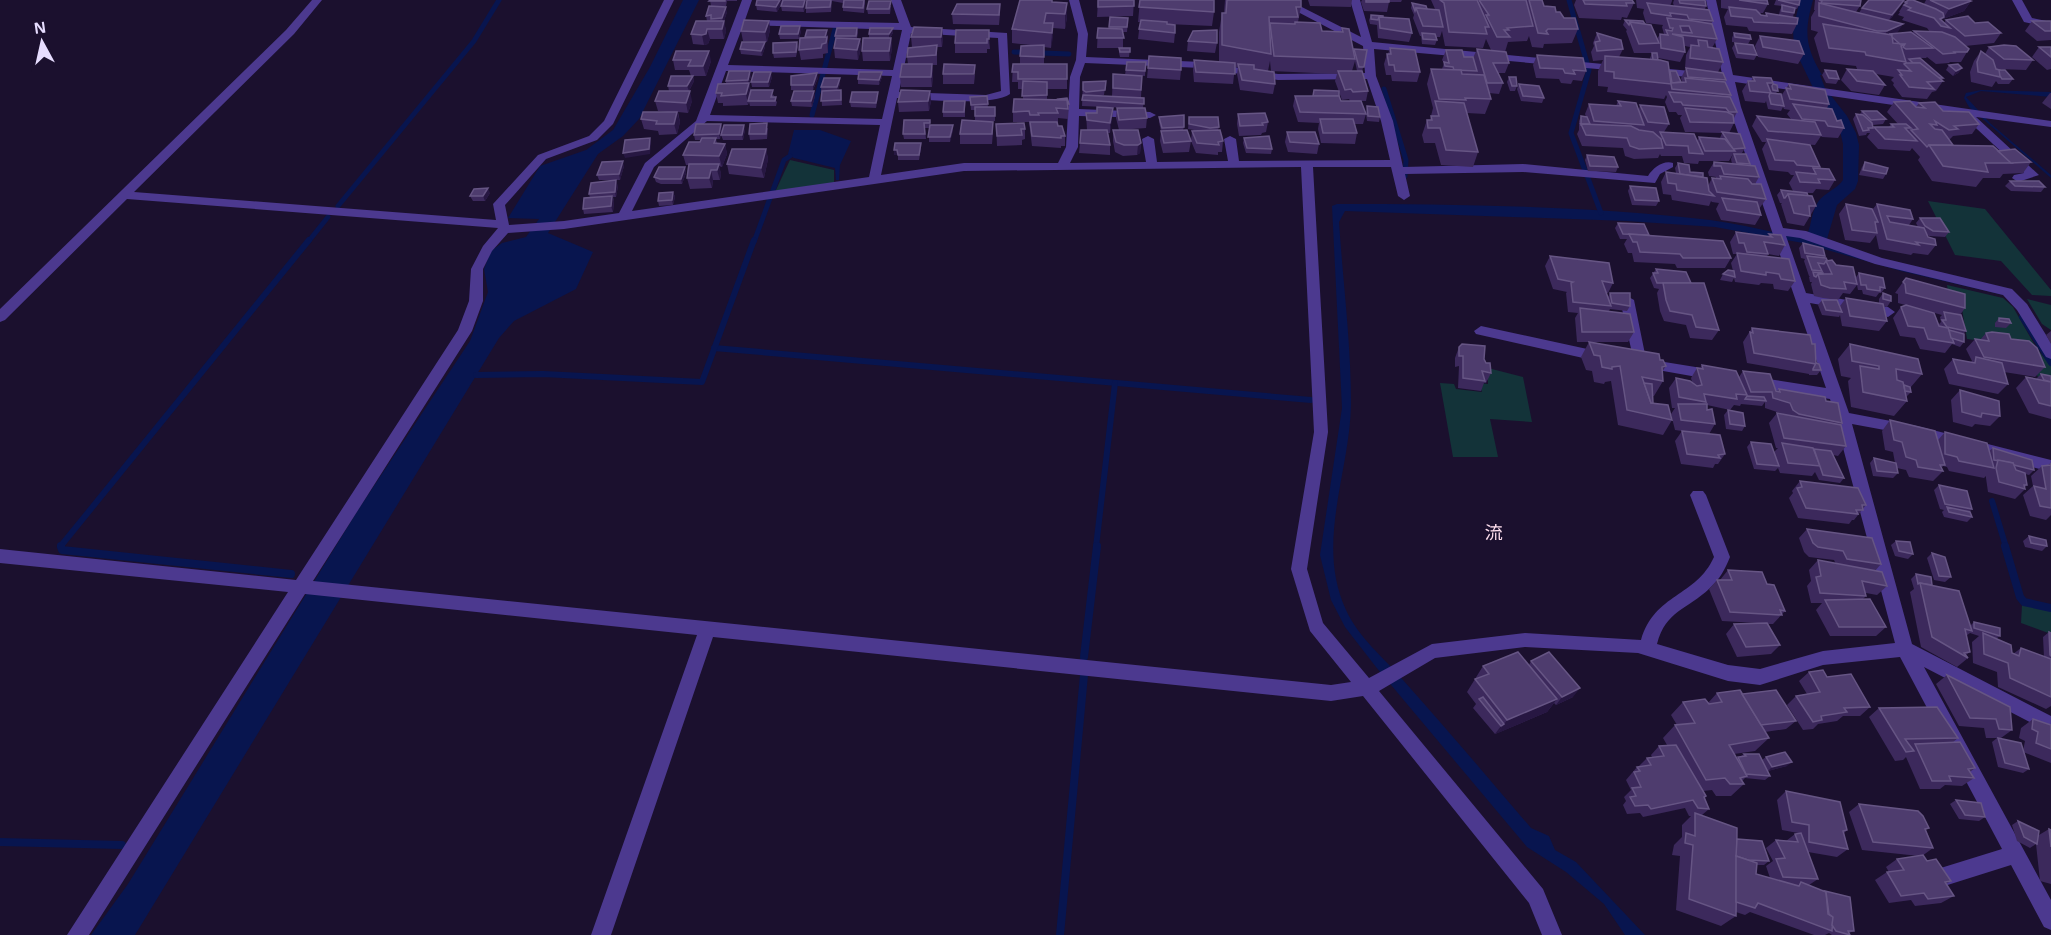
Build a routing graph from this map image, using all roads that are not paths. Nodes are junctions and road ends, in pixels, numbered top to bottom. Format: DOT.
graph roads {
  1 [pos="317,0"];
  2 [pos="669,0"];
  3 [pos="747,0"];
  4 [pos="896,0"];
  5 [pos="1074,0"];
  6 [pos="1280,0"];
  7 [pos="1355,0"];
  8 [pos="1711,0"];
  9 [pos="2017,0"];
  10 [pos="739,22"];
  11 [pos="2051,25"];
  12 [pos="906,28"];
  13 [pos="1368,45"];
  14 [pos="1081,60"];
  15 [pos="722,68"];
  16 [pos="1636,69"];
  17 [pos="1648,70"];
  18 [pos="897,73"];
  19 [pos="1371,76"];
  20 [pos="1729,78"];
  21 [pos="892,95"];
  22 [pos="1074,112"];
  23 [pos="1966,113"];
  24 [pos="1150,115"];
  25 [pos="703,118"];
  26 [pos="887,122"];
  27 [pos="2051,124"];
  28 [pos="1148,139"];
  29 [pos="1230,139"];
  30 [pos="1234,165"];
  31 [pos="1307,165"];
  32 [pos="1669,165"];
  33 [pos="1062,166"];
  34 [pos="1152,166"];
  35 [pos="1397,167"];
  36 [pos="2018,178"];
  37 [pos="874,180"];
  38 [pos="124,195"];
  39 [pos="1404,196"];
  40 [pos="624,216"];
  41 [pos="503,227"];
  42 [pos="1779,231"];
  43 [pos="1802,297"];
  44 [pos="1627,300"];
  45 [pos="1888,312"];
  46 [pos="0,317"];
  47 [pos="1481,331"];
  48 [pos="2051,354"];
  49 [pos="1628,361"];
  50 [pos="1836,395"];
  51 [pos="1843,417"];
  52 [pos="2051,466"];
  53 [pos="1698,495"];
  54 [pos="0,556"];
  55 [pos="300,587"];
  56 [pos="707,630"];
  57 [pos="1647,648"];
  58 [pos="1905,649"];
  59 [pos="1368,688"];
  60 [pos="2051,725"];
  61 [pos="2016,854"];
  62 [pos="1938,878"];
  63 [pos="2051,920"];
  64 [pos="77,935"];
  65 [pos="601,935"];
  66 [pos="1552,935"];
  1 -- 38 [label="street"];
  2 -- 41 [label="street"];
  3 -- 10 [label="street"];
  4 -- 12 [label="street"];
  5 -- 14 [label="street"];
  6 -- 13 [label="street"];
  7 -- 13 [label="street"];
  8 -- 20 [label="street"];
  9 -- 11 [label="street"];
  10 -- 12 [label="street"];
  10 -- 15 [label="street"];
  12 -- 18 [label="street"];
  12 -- 21 [label="street"];
  13 -- 16 [label="street"];
  13 -- 19 [label="street"];
  14 -- 19 [label="street"];
  14 -- 22 [label="street"];
  15 -- 18 [label="street"];
  15 -- 25 [label="street"];
  17 -- 20 [label="street"];
  18 -- 21 [label="street"];
  19 -- 35 [label="street"];
  20 -- 23 [label="street"];
  20 -- 42 [label="street"];
  21 -- 26 [label="street"];
  22 -- 24 [label="street"];
  22 -- 33 [label="street"];
  23 -- 27 [label="street"];
  23 -- 36 [label="street"];
  25 -- 26 [label="street"];
  25 -- 40 [label="street"];
  26 -- 37 [label="street"];
  28 -- 34 [label="street"];
  29 -- 30 [label="street"];
  30 -- 31 [label="street"];
  30 -- 34 [label="street"];
  31 -- 35 [label="street"];
  31 -- 59 [label="street"];
  32 -- 35 [label="street"];
  33 -- 34 [label="street"];
  33 -- 37 [label="street"];
  35 -- 39 [label="street"];
  37 -- 40 [label="street"];
  38 -- 41 [label="street"];
  38 -- 46 [label="street"];
  40 -- 41 [label="street"];
  41 -- 55 [label="street"];
  42 -- 43 [label="street"];
  42 -- 48 [label="street"];
  43 -- 45 [label="street"];
  43 -- 50 [label="street"];
  44 -- 49 [label="street"];
  47 -- 49 [label="street"];
  49 -- 50 [label="street"];
  50 -- 51 [label="street"];
  51 -- 52 [label="street"];
  51 -- 58 [label="street"];
  53 -- 57 [label="street"];
  54 -- 55 [label="street"];
  55 -- 56 [label="street"];
  55 -- 64 [label="street"];
  56 -- 59 [label="street"];
  56 -- 65 [label="street"];
  57 -- 58 [label="street"];
  57 -- 59 [label="street"];
  58 -- 60 [label="street"];
  58 -- 61 [label="street"];
  59 -- 66 [label="street"];
  61 -- 62 [label="street"];
  61 -- 63 [label="street"];
}
